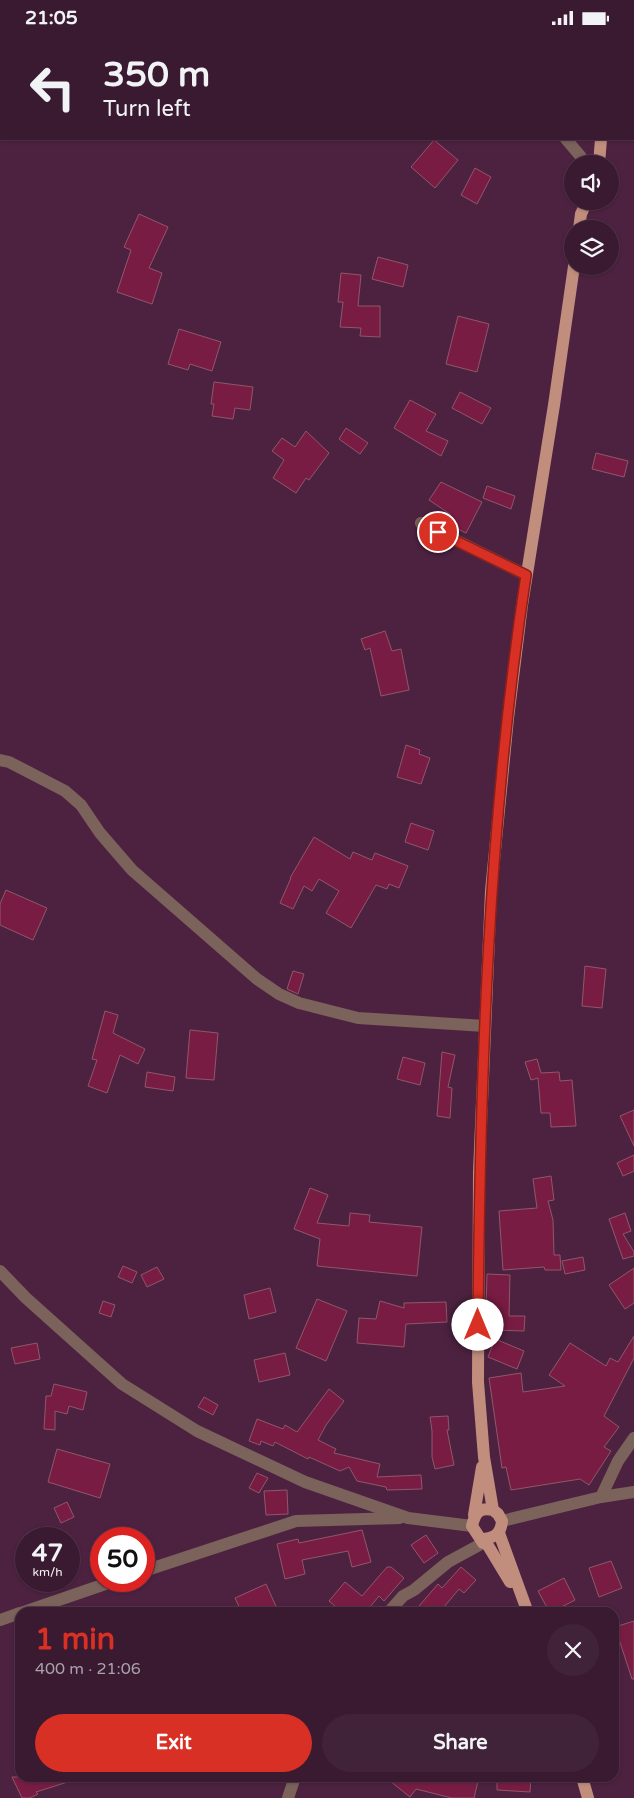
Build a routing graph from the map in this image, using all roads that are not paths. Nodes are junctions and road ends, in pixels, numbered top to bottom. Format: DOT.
graph roads {
  1 [pos="567,140"];
  2 [pos="601,140"];
  3 [pos="579,155"];
  4 [pos="600,155"];
  5 [pos="573,275"];
  6 [pos="421,523"];
  7 [pos="526,575"];
  8 [pos="0,760"];
  9 [pos="486,1026"];
  10 [pos="0,1271"];
  11 [pos="634,1438"];
  12 [pos="484,1457"];
  13 [pos="634,1493"];
  14 [pos="601,1497"];
  15 [pos="493,1510"];
  16 [pos="408,1518"];
  17 [pos="473,1521"];
  18 [pos="500,1527"];
  19 [pos="484,1541"];
  20 [pos="155,1567"];
  21 [pos="90,1589"];
  22 [pos="38,1607"];
  23 [pos="394,1607"];
  24 [pos="526,1607"];
  25 [pos="526,1607"];
  26 [pos="15,1614"];
  27 [pos="0,1619"];
  28 [pos="293,1782"];
  29 [pos="583,1782"];
  30 [pos="291,1796"];
  31 [pos="588,1798"];
  1 -- 3 [label="street"];
  2 -- 4 [label="main road"];
  5 -- 7 [label="main road"];
  6 -- 7 [label="street"];
  7 -- 9 [label="main road"];
  8 -- 9 [label="street"];
  9 -- 12 [label="main road"];
  10 -- 16 [label="street"];
  11 -- 14 [label="street"];
  12 -- 15 [label="main road"];
  12 -- 17 [label="main road"];
  13 -- 14 [label="street"];
  14 -- 18 [label="street"];
  15 -- 17 [label="main road"];
  15 -- 18 [label="main road"];
  16 -- 17 [label="street"];
  16 -- 20 [label="street"];
  17 -- 19 [label="main road"];
  18 -- 19 [label="main road"];
  18 -- 24 [label="main road"];
  19 -- 23 [label="street"];
  19 -- 25 [label="main road"];
  21 -- 22 [label="street"];
  26 -- 27 [label="street"];
  28 -- 30 [label="street"];
  29 -- 31 [label="main road"];
}
